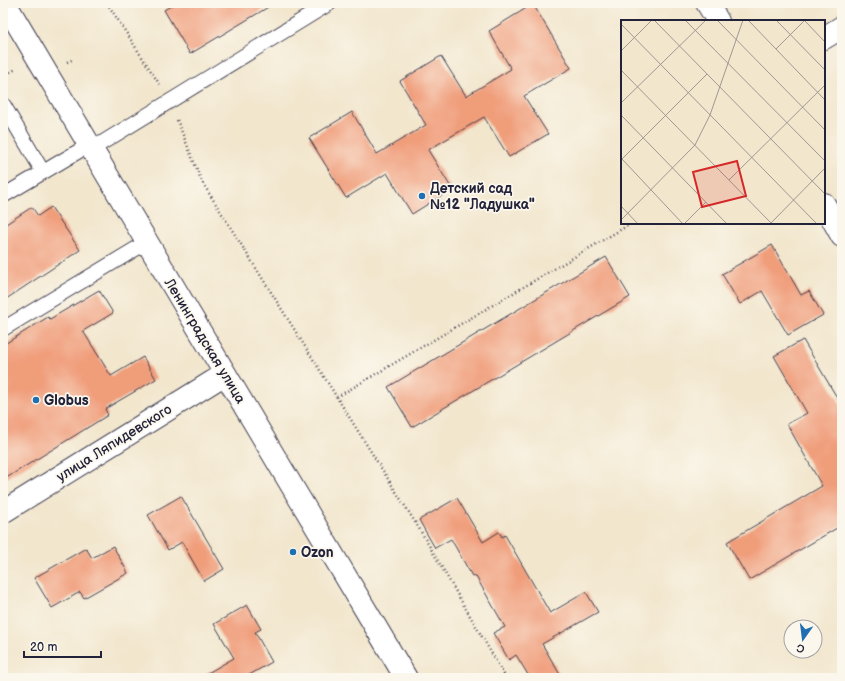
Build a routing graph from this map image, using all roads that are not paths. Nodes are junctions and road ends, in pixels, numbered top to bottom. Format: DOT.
graph roads {
  1 [pos="6,3"];
  2 [pos="330,3"];
  3 [pos="707,3"];
  4 [pos="717,20"];
  5 [pos="842,27"];
  6 [pos="825,37"];
  7 [pos="3,104"];
  8 [pos="91,147"];
  9 [pos="43,172"];
  10 [pos="3,196"];
  11 [pos="825,206"];
  12 [pos="842,236"];
  13 [pos="147,242"];
  14 [pos="3,329"];
  15 [pos="225,374"];
  16 [pos="3,512"];
  17 [pos="406,678"];
  1 -- 8 [label="street, Ленинградская улица"];
  2 -- 8 [label="lane"];
  3 -- 4 [label="street"];
  5 -- 6 [label="street"];
  7 -- 9 [label="lane"];
  8 -- 9 [label="lane"];
  8 -- 13 [label="street, Ленинградская улица"];
  9 -- 10 [label="lane"];
  11 -- 12 [label="street"];
  13 -- 14 [label="lane"];
  13 -- 15 [label="street, Ленинградская улица"];
  15 -- 16 [label="street, улица Ляпидевского"];
  15 -- 17 [label="street, Ленинградская улица"];
}
